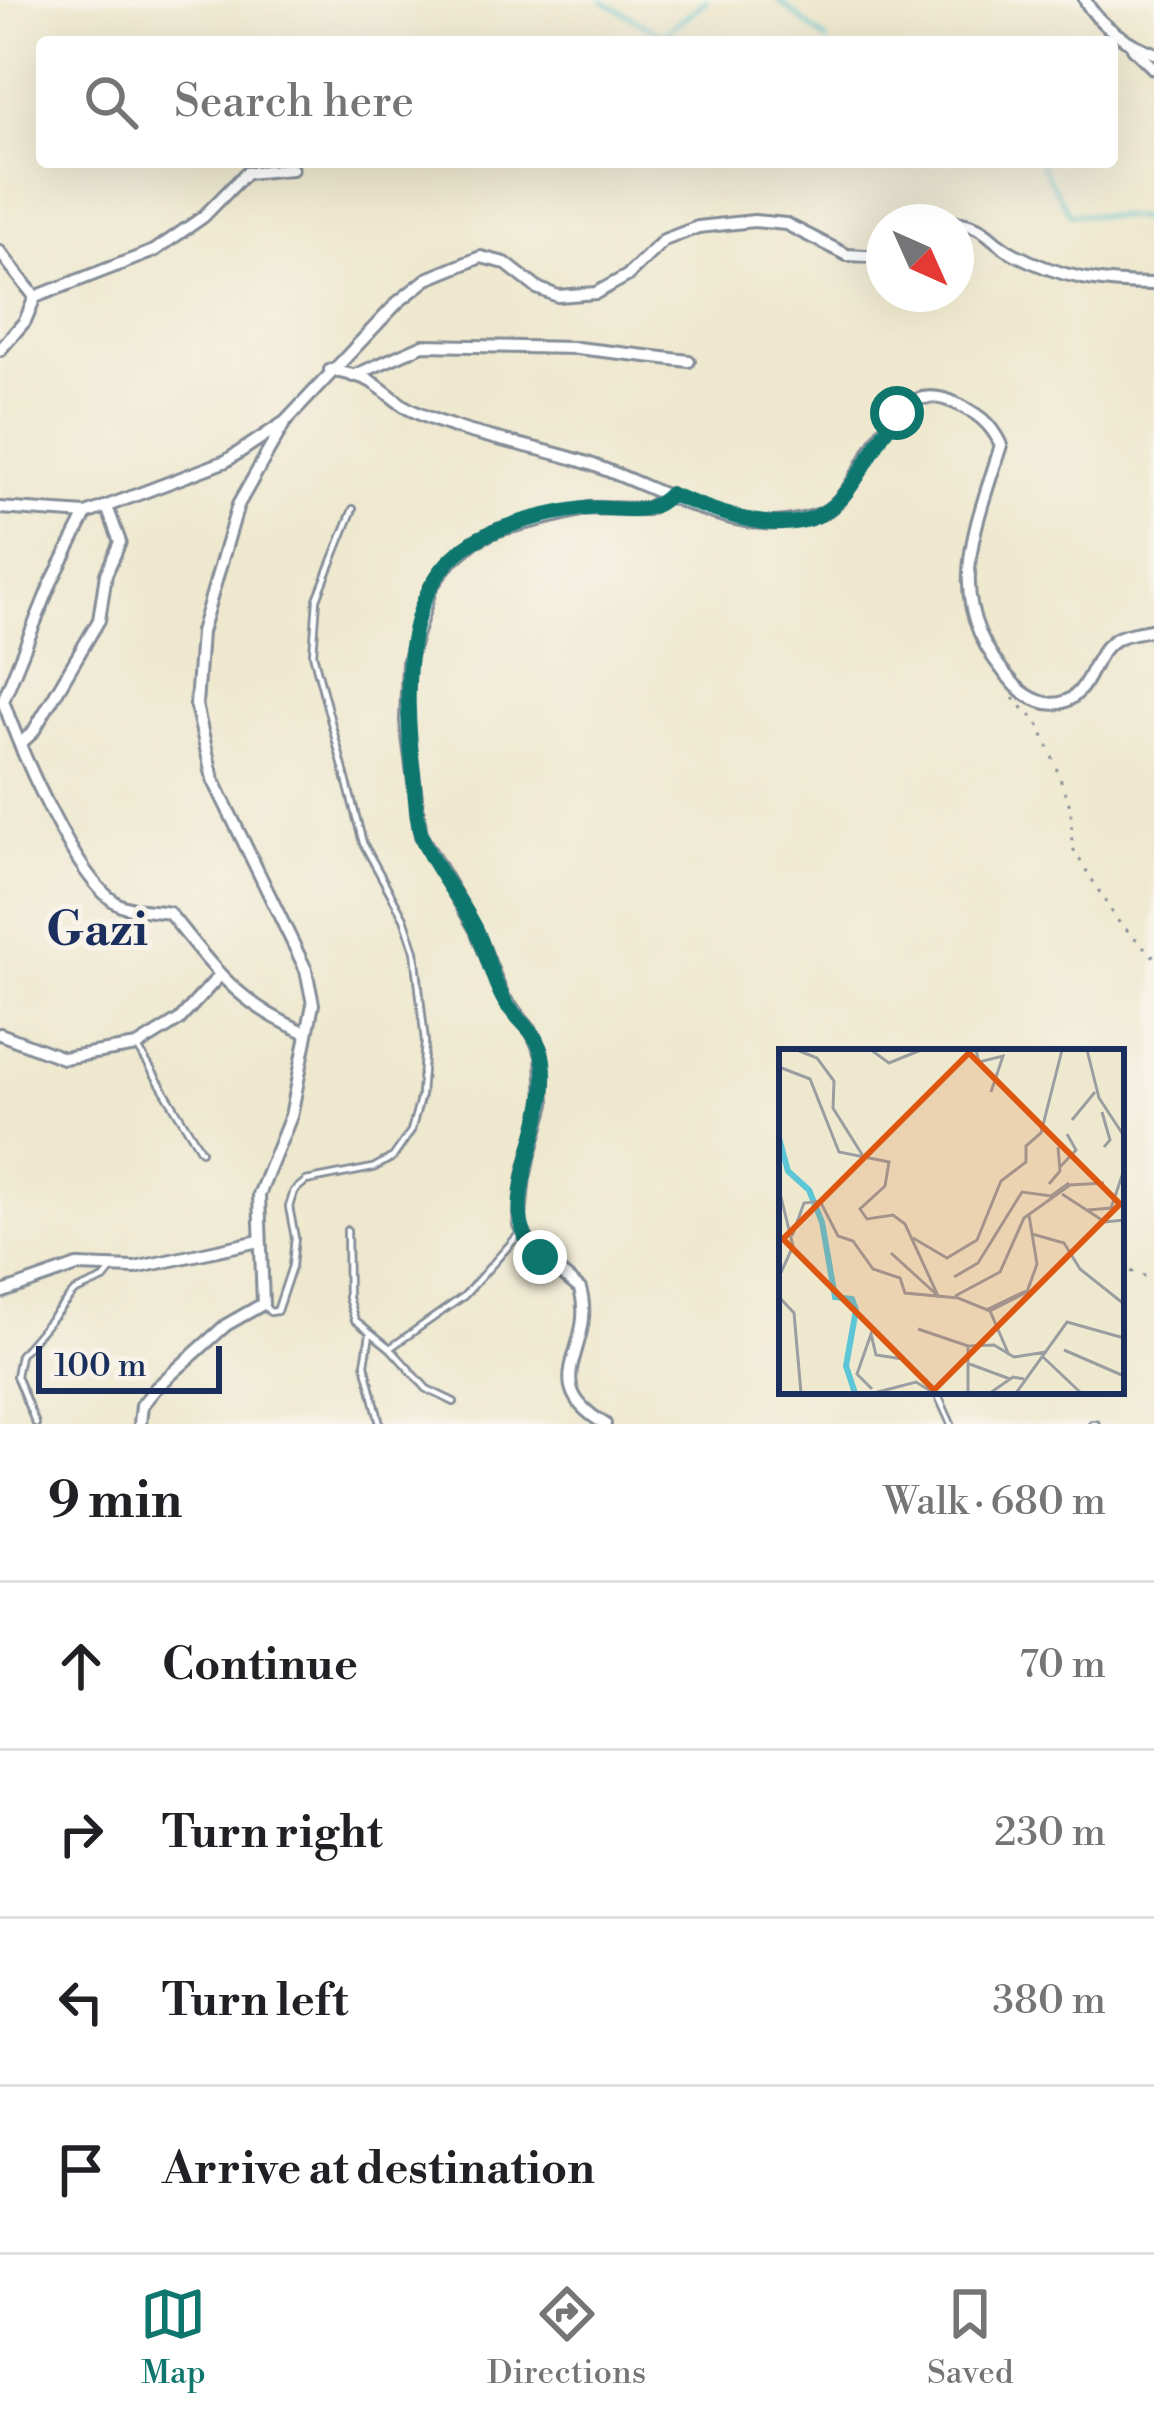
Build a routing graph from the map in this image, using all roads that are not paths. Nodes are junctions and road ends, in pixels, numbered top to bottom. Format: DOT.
graph roads {
  1 [pos="1084,0"];
  2 [pos="1131,45"];
  3 [pos="1154,53"];
  4 [pos="1154,69"];
  5 [pos="292,170"];
  6 [pos="974,225"];
  7 [pos="0,252"];
  8 [pos="866,256"];
  9 [pos="1154,284"];
  10 [pos="35,297"];
  11 [pos="0,350"];
  12 [pos="689,361"];
  13 [pos="330,370"];
  14 [pos="353,376"];
  15 [pos="285,422"];
  16 [pos="670,494"];
  17 [pos="106,507"];
  18 [pos="0,508"];
  19 [pos="353,509"];
  20 [pos="86,514"];
  21 [pos="1154,629"];
  22 [pos="2,697"];
  23 [pos="20,744"];
  24 [pos="220,975"];
  25 [pos="307,1033"];
  26 [pos="0,1034"];
  27 [pos="137,1046"];
  28 [pos="201,1151"];
  29 [pos="346,1230"];
  30 [pos="521,1232"];
  31 [pos="259,1241"];
  32 [pos="112,1269"];
  33 [pos="0,1293"];
  34 [pos="263,1304"];
  35 [pos="370,1334"];
  36 [pos="390,1348"];
  37 [pos="938,1394"];
  38 [pos="454,1402"];
  39 [pos="36,1424"];
  40 [pos="140,1424"];
  41 [pos="380,1424"];
  42 [pos="605,1424"];
  43 [pos="951,1424"];
  1 -- 2 [label="street"];
  2 -- 3 [label="street"];
  2 -- 4 [label="street"];
  5 -- 10 [label="street"];
  6 -- 9 [label="street"];
  7 -- 10 [label="street"];
  8 -- 13 [label="street"];
  10 -- 11 [label="street"];
  12 -- 14 [label="street"];
  13 -- 14 [label="street"];
  13 -- 15 [label="street"];
  14 -- 16 [label="street"];
  15 -- 17 [label="street"];
  15 -- 25 [label="street"];
  16 -- 21 [label="street"];
  16 -- 30 [label="street"];
  17 -- 20 [label="street"];
  17 -- 23 [label="street"];
  18 -- 20 [label="street"];
  19 -- 34 [label="lane"];
  20 -- 22 [label="street"];
  22 -- 23 [label="street"];
  23 -- 24 [label="street"];
  24 -- 25 [label="street"];
  24 -- 27 [label="street"];
  25 -- 31 [label="street"];
  26 -- 27 [label="street"];
  27 -- 28 [label="lane"];
  29 -- 35 [label="lane"];
  30 -- 36 [label="lane"];
  30 -- 42 [label="street"];
  31 -- 32 [label="street"];
  31 -- 34 [label="street"];
  32 -- 33 [label="street"];
  32 -- 39 [label="lane"];
  34 -- 40 [label="street"];
  35 -- 36 [label="lane"];
  35 -- 41 [label="lane"];
  36 -- 38 [label="lane"];
  37 -- 43 [label="lane"];
}
